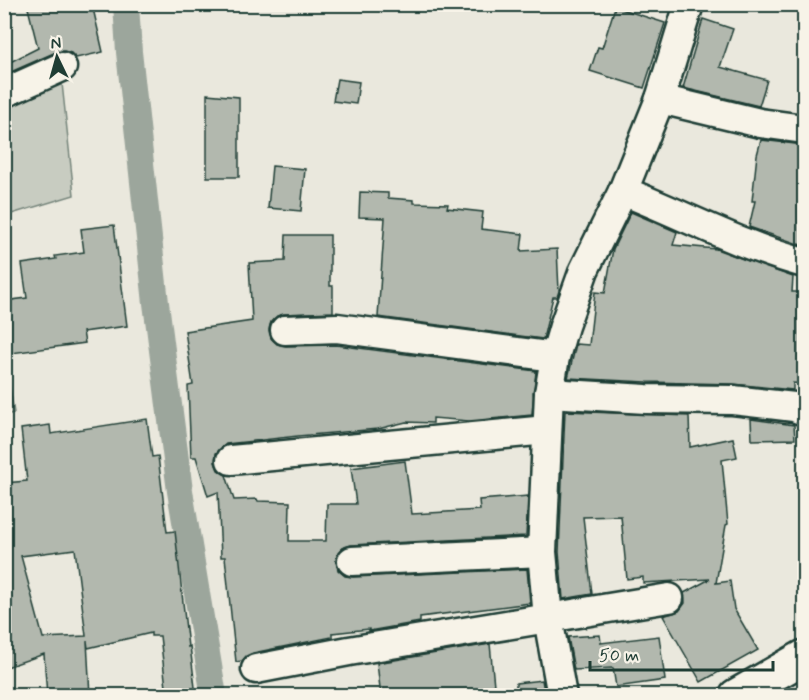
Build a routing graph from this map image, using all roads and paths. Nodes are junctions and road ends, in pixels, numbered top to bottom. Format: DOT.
graph roads {
  1 [pos="689,4"];
  2 [pos="62,67"];
  3 [pos="4,93"];
  4 [pos="660,99"];
  5 [pos="804,129"];
  6 [pos="623,191"];
  7 [pos="804,263"];
  8 [pos="285,330"];
  9 [pos="555,357"];
  10 [pos="549,393"];
  11 [pos="804,411"];
  12 [pos="547,430"];
  13 [pos="231,460"];
  14 [pos="542,552"];
  15 [pos="352,561"];
  16 [pos="669,598"];
  17 [pos="548,618"];
  18 [pos="804,657"];
  19 [pos="256,669"];
  20 [pos="562,696"];
  21 [pos="736,696"];
  1 -- 4 [label="street"];
  2 -- 3 [label="street"];
  4 -- 5 [label="street"];
  4 -- 6 [label="street"];
  6 -- 7 [label="street"];
  6 -- 9 [label="street"];
  8 -- 9 [label="street"];
  9 -- 10 [label="street"];
  10 -- 11 [label="street"];
  10 -- 12 [label="street"];
  12 -- 13 [label="street"];
  12 -- 14 [label="street"];
  14 -- 15 [label="street"];
  14 -- 17 [label="street"];
  16 -- 17 [label="street"];
  17 -- 19 [label="street"];
  17 -- 20 [label="street"];
  18 -- 21 [label="main road"];
}
